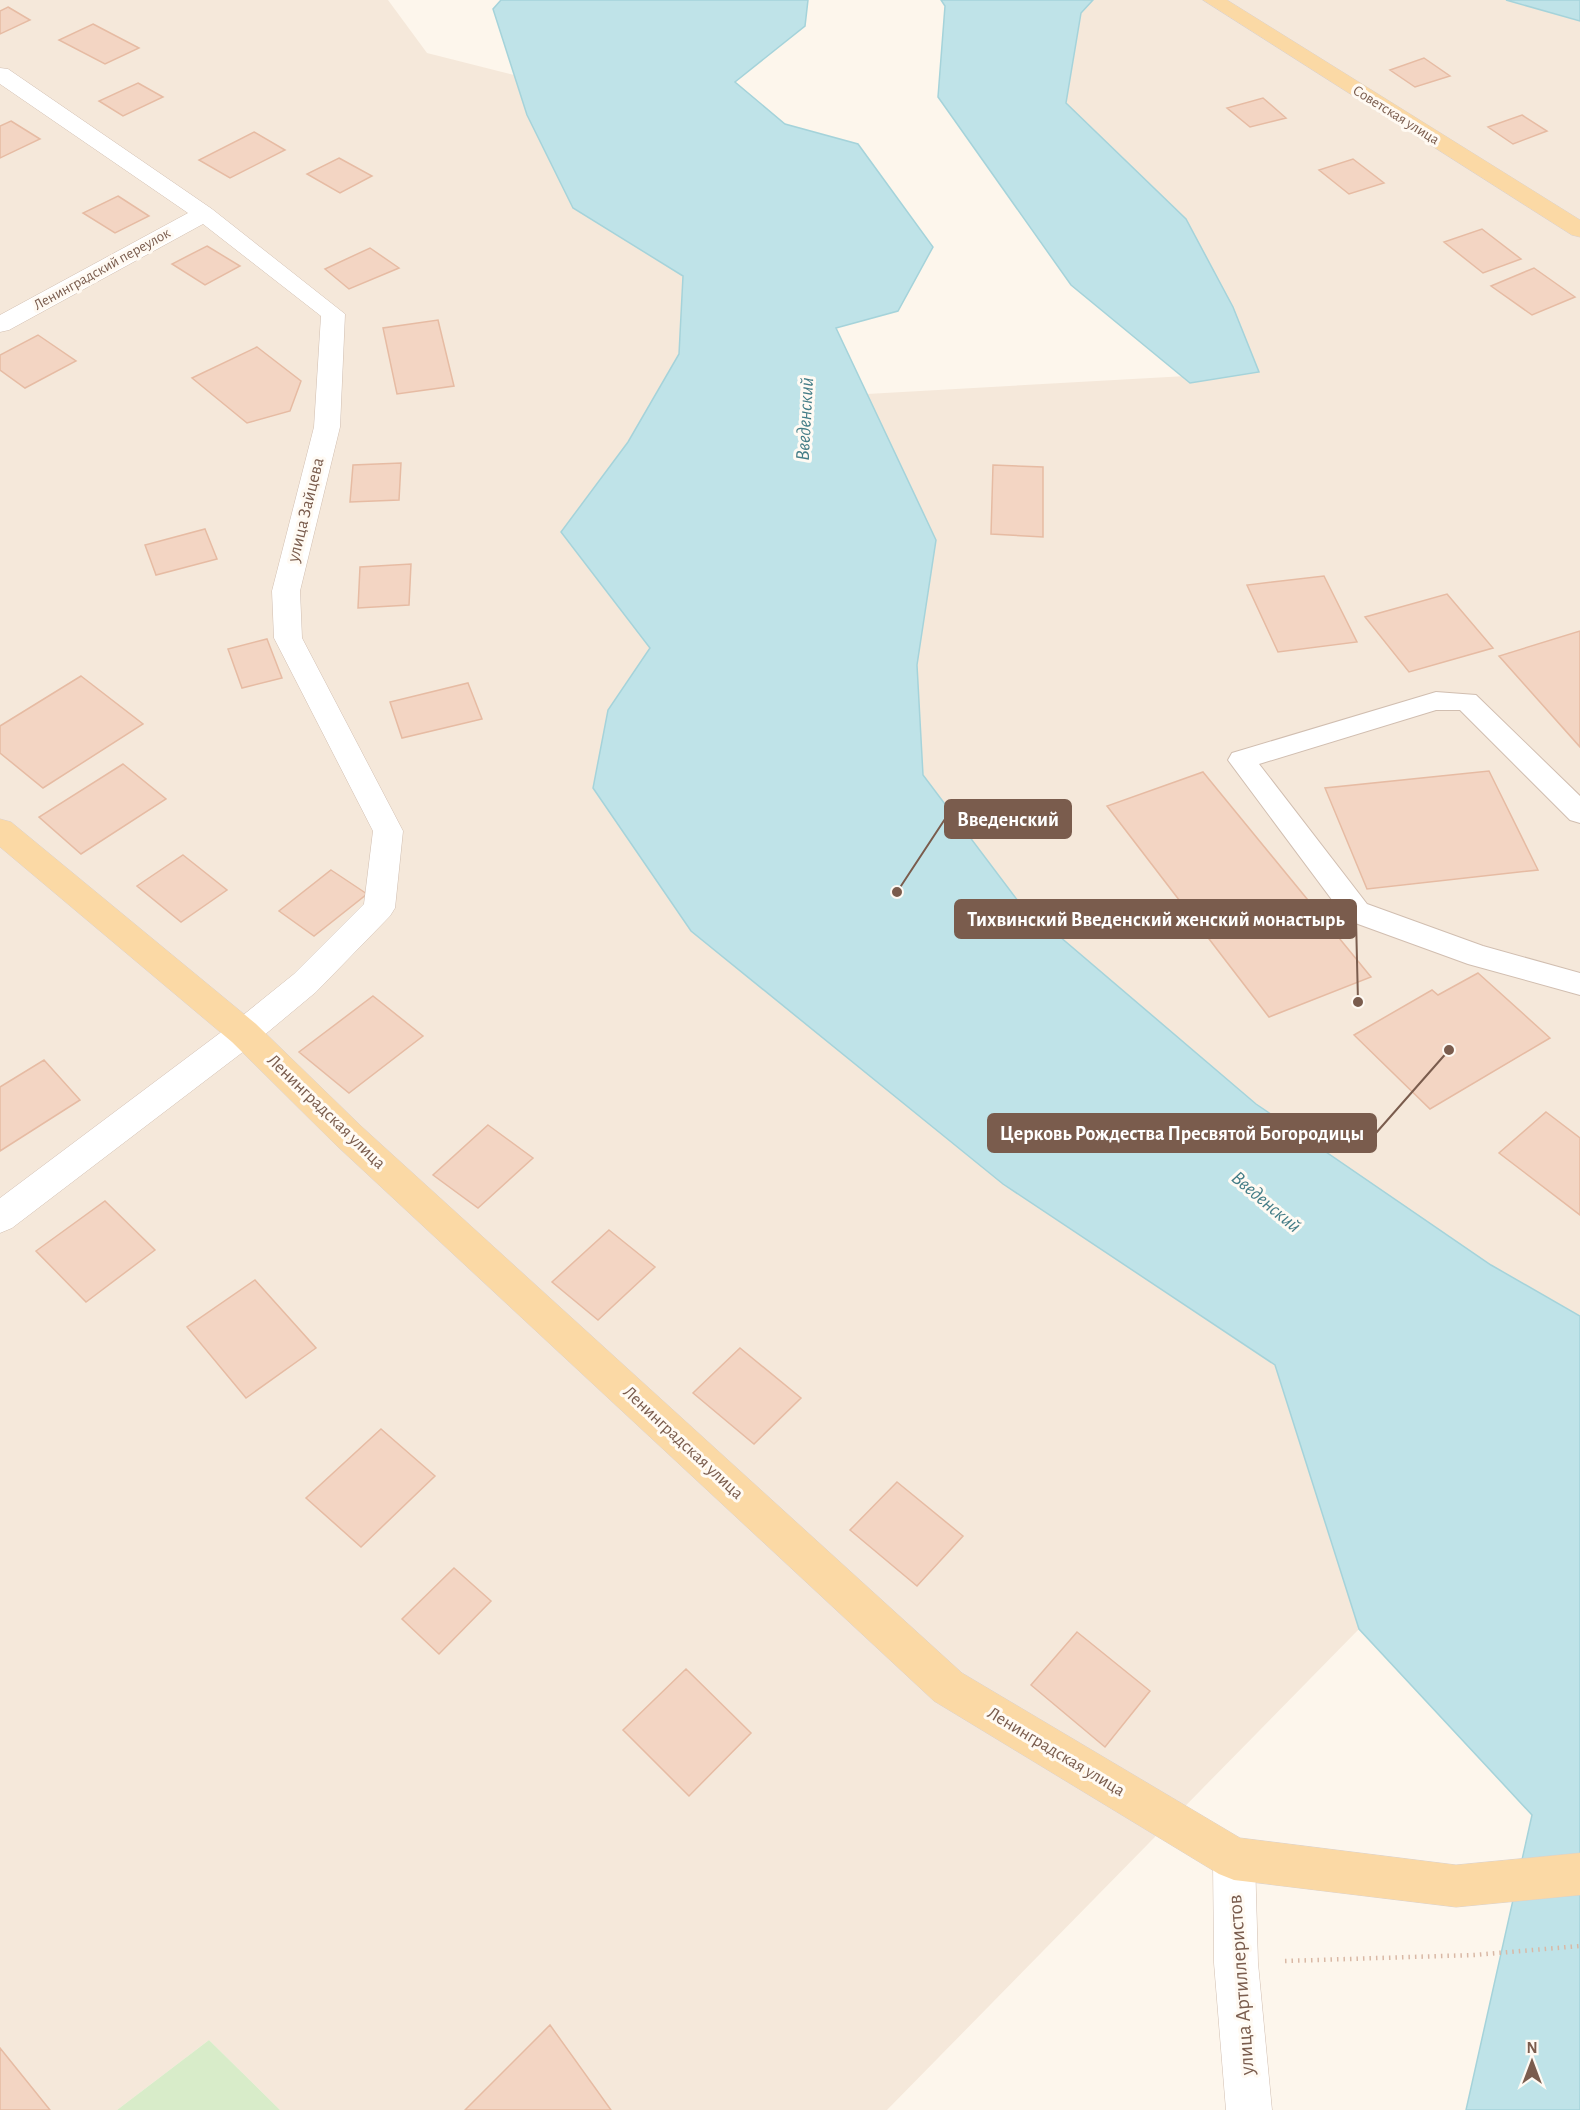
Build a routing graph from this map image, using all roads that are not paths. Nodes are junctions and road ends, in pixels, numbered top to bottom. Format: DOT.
graph roads {
  1 [pos="1213,0"];
  2 [pos="0,74"];
  3 [pos="204,213"];
  4 [pos="1580,230"];
  5 [pos="0,325"];
  6 [pos="1580,813"];
  7 [pos="0,830"];
  8 [pos="1580,984"];
  9 [pos="244,1033"];
  10 [pos="0,1218"];
  11 [pos="1234,1859"];
  12 [pos="1580,1874"];
  13 [pos="1249,2110"];
  1 -- 4 [label="main road, Советская улица"];
  2 -- 3 [label="street, улица Зайцева"];
  3 -- 5 [label="street, Ленинградский переулок"];
  3 -- 9 [label="street, улица Зайцева"];
  6 -- 8 [label="lane"];
  7 -- 9 [label="main road, Ленинградская улица"];
  9 -- 10 [label="street"];
  9 -- 11 [label="main road, Ленинградская улица"];
  11 -- 12 [label="main road, Ленинградская улица"];
  11 -- 13 [label="street, улица Артиллеристов"];
}
